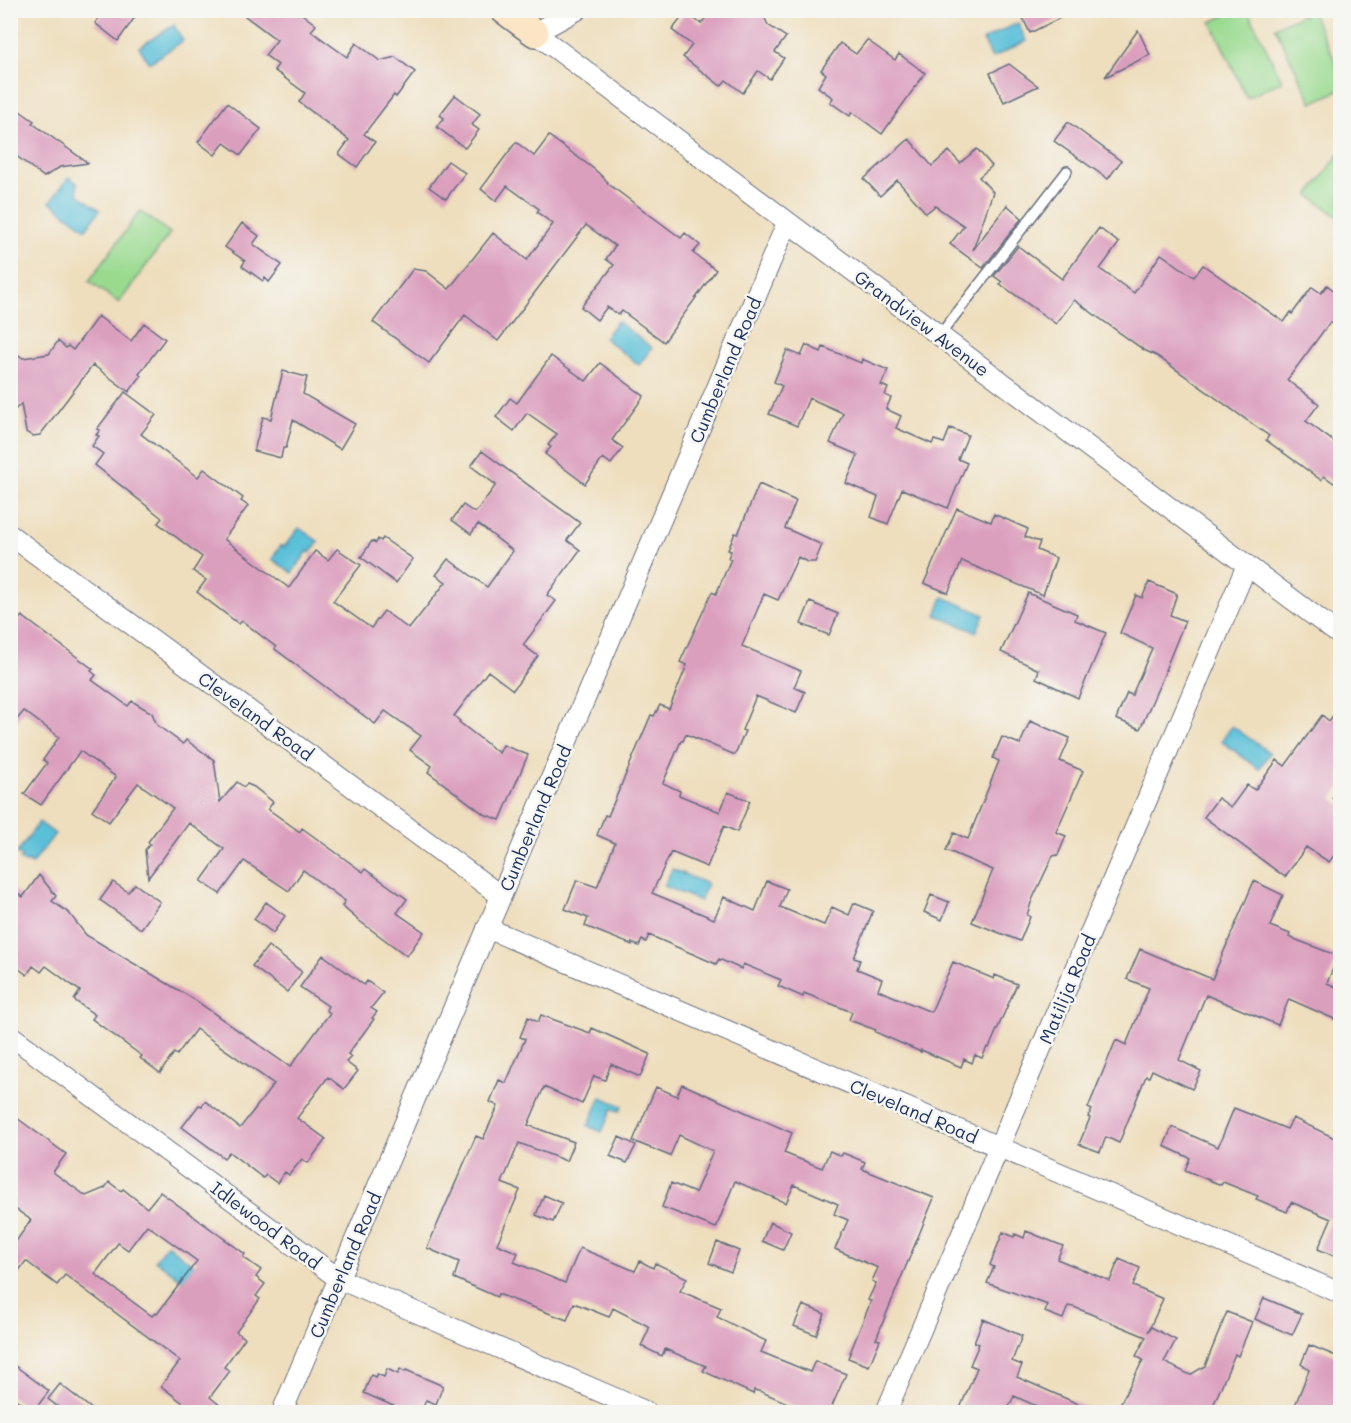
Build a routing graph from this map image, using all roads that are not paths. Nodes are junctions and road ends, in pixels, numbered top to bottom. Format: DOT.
graph roads {
  1 [pos="504,10"];
  2 [pos="577,10"];
  3 [pos="533,22"];
  4 [pos="1066,171"];
  5 [pos="787,223"];
  6 [pos="939,336"];
  7 [pos="10,535"];
  8 [pos="1247,565"];
  9 [pos="1341,635"];
  10 [pos="501,896"];
  11 [pos="487,928"];
  12 [pos="10,1035"];
  13 [pos="999,1148"];
  14 [pos="339,1279"];
  15 [pos="1341,1293"];
  16 [pos="282,1413"];
  17 [pos="647,1413"];
  18 [pos="886,1413"];
  1 -- 3 [label="street, Grandview Avenue"];
  2 -- 3 [label="street"];
  3 -- 5 [label="street, Grandview Avenue"];
  4 -- 6 [label="lane"];
  5 -- 6 [label="street, Grandview Avenue"];
  5 -- 10 [label="street, Cumberland Road"];
  6 -- 8 [label="street, Grandview Avenue"];
  7 -- 10 [label="street, Cleveland Road"];
  8 -- 9 [label="street, Grandview Avenue"];
  8 -- 13 [label="street, Matilija Road"];
  10 -- 11 [label="street, Cumberland Road"];
  11 -- 13 [label="street, Cleveland Road"];
  11 -- 14 [label="street, Cumberland Road"];
  12 -- 14 [label="street, Idlewood Road"];
  13 -- 15 [label="street, Cleveland Road"];
  13 -- 18 [label="street, Matilija Road"];
  14 -- 16 [label="street, Cumberland Road"];
  14 -- 17 [label="street, Idlewood Road"];
}
